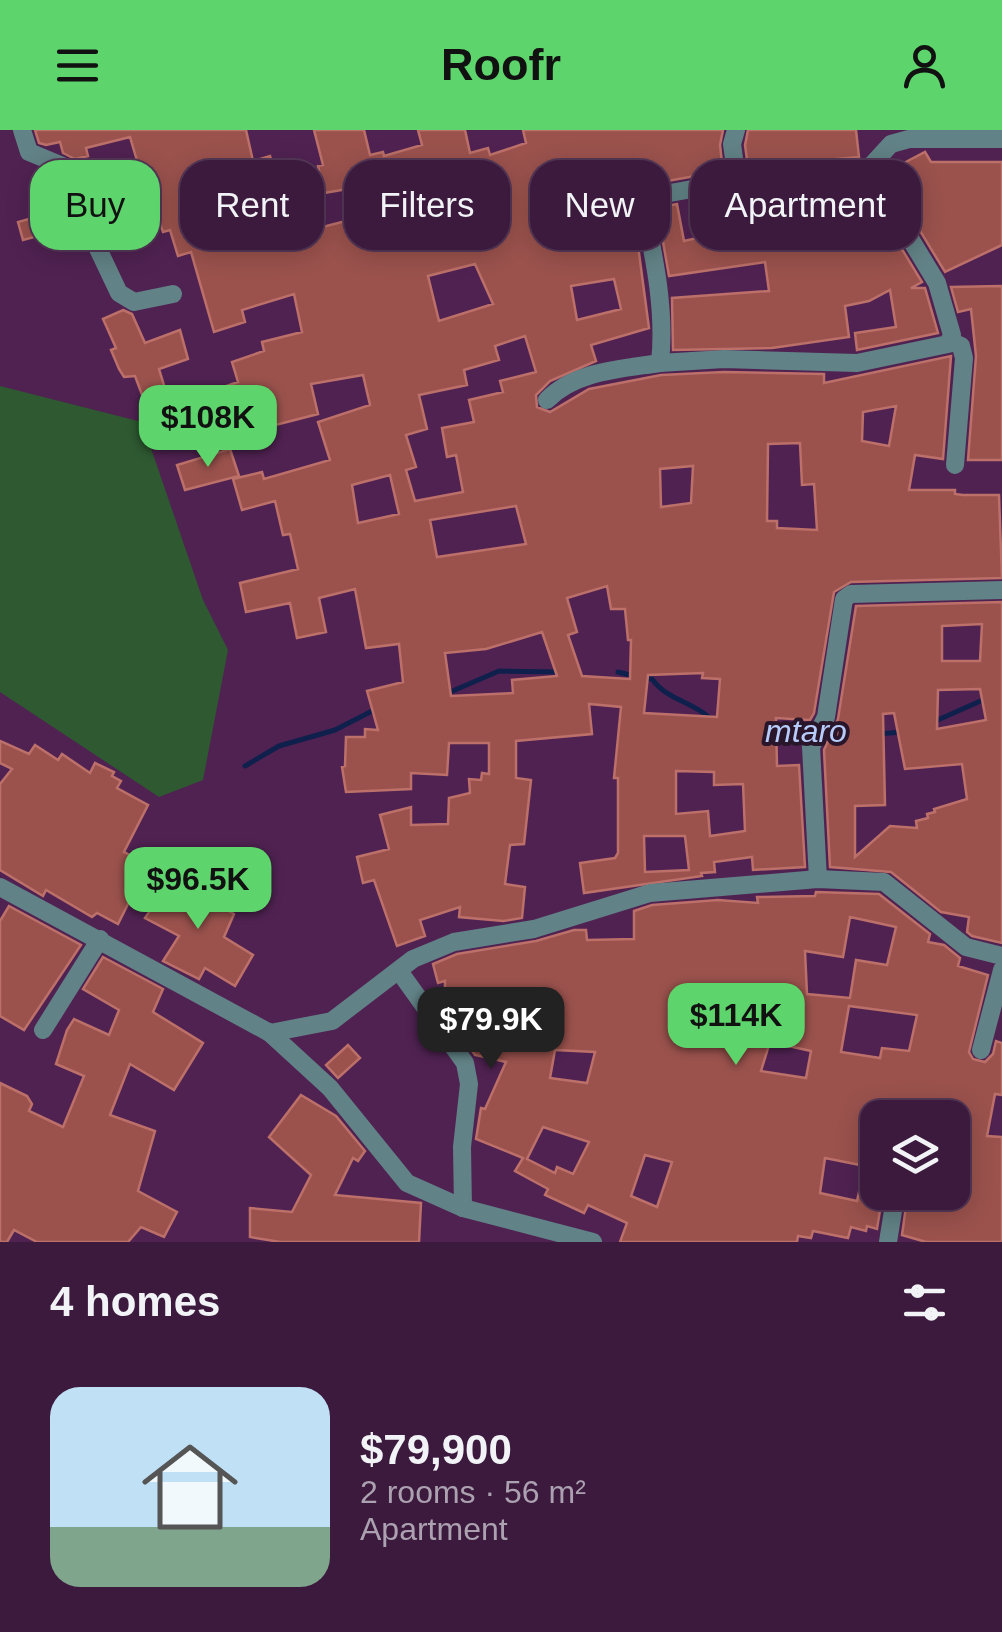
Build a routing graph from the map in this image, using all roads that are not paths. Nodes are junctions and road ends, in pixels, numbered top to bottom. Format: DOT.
graph roads {
  1 [pos="22,130"];
  2 [pos="736,130"];
  3 [pos="1002,139"];
  4 [pos="734,160"];
  5 [pos="877,160"];
  6 [pos="690,189"];
  7 [pos="917,250"];
  8 [pos="173,294"];
  9 [pos="950,340"];
  10 [pos="660,363"];
  11 [pos="546,400"];
  12 [pos="955,464"];
  13 [pos="1002,590"];
  14 [pos="818,878"];
  15 [pos="0,887"];
  16 [pos="100,940"];
  17 [pos="1002,956"];
  18 [pos="1002,970"];
  19 [pos="398,971"];
  20 [pos="43,1030"];
  21 [pos="270,1034"];
  22 [pos="981,1050"];
  23 [pos="464,1208"];
  24 [pos="893,1210"];
  25 [pos="593,1242"];
  26 [pos="888,1242"];
  1 -- 8 [label="street"];
  2 -- 4 [label="street"];
  3 -- 5 [label="street"];
  6 -- 10 [label="street"];
  7 -- 9 [label="street"];
  9 -- 10 [label="street"];
  9 -- 12 [label="street"];
  10 -- 11 [label="street"];
  13 -- 14 [label="street"];
  14 -- 17 [label="street"];
  14 -- 19 [label="street"];
  15 -- 16 [label="street"];
  16 -- 20 [label="street"];
  16 -- 21 [label="street"];
  18 -- 22 [label="street"];
  19 -- 21 [label="street"];
  19 -- 23 [label="street"];
  21 -- 23 [label="street"];
  23 -- 25 [label="street"];
  24 -- 26 [label="street"];
}
